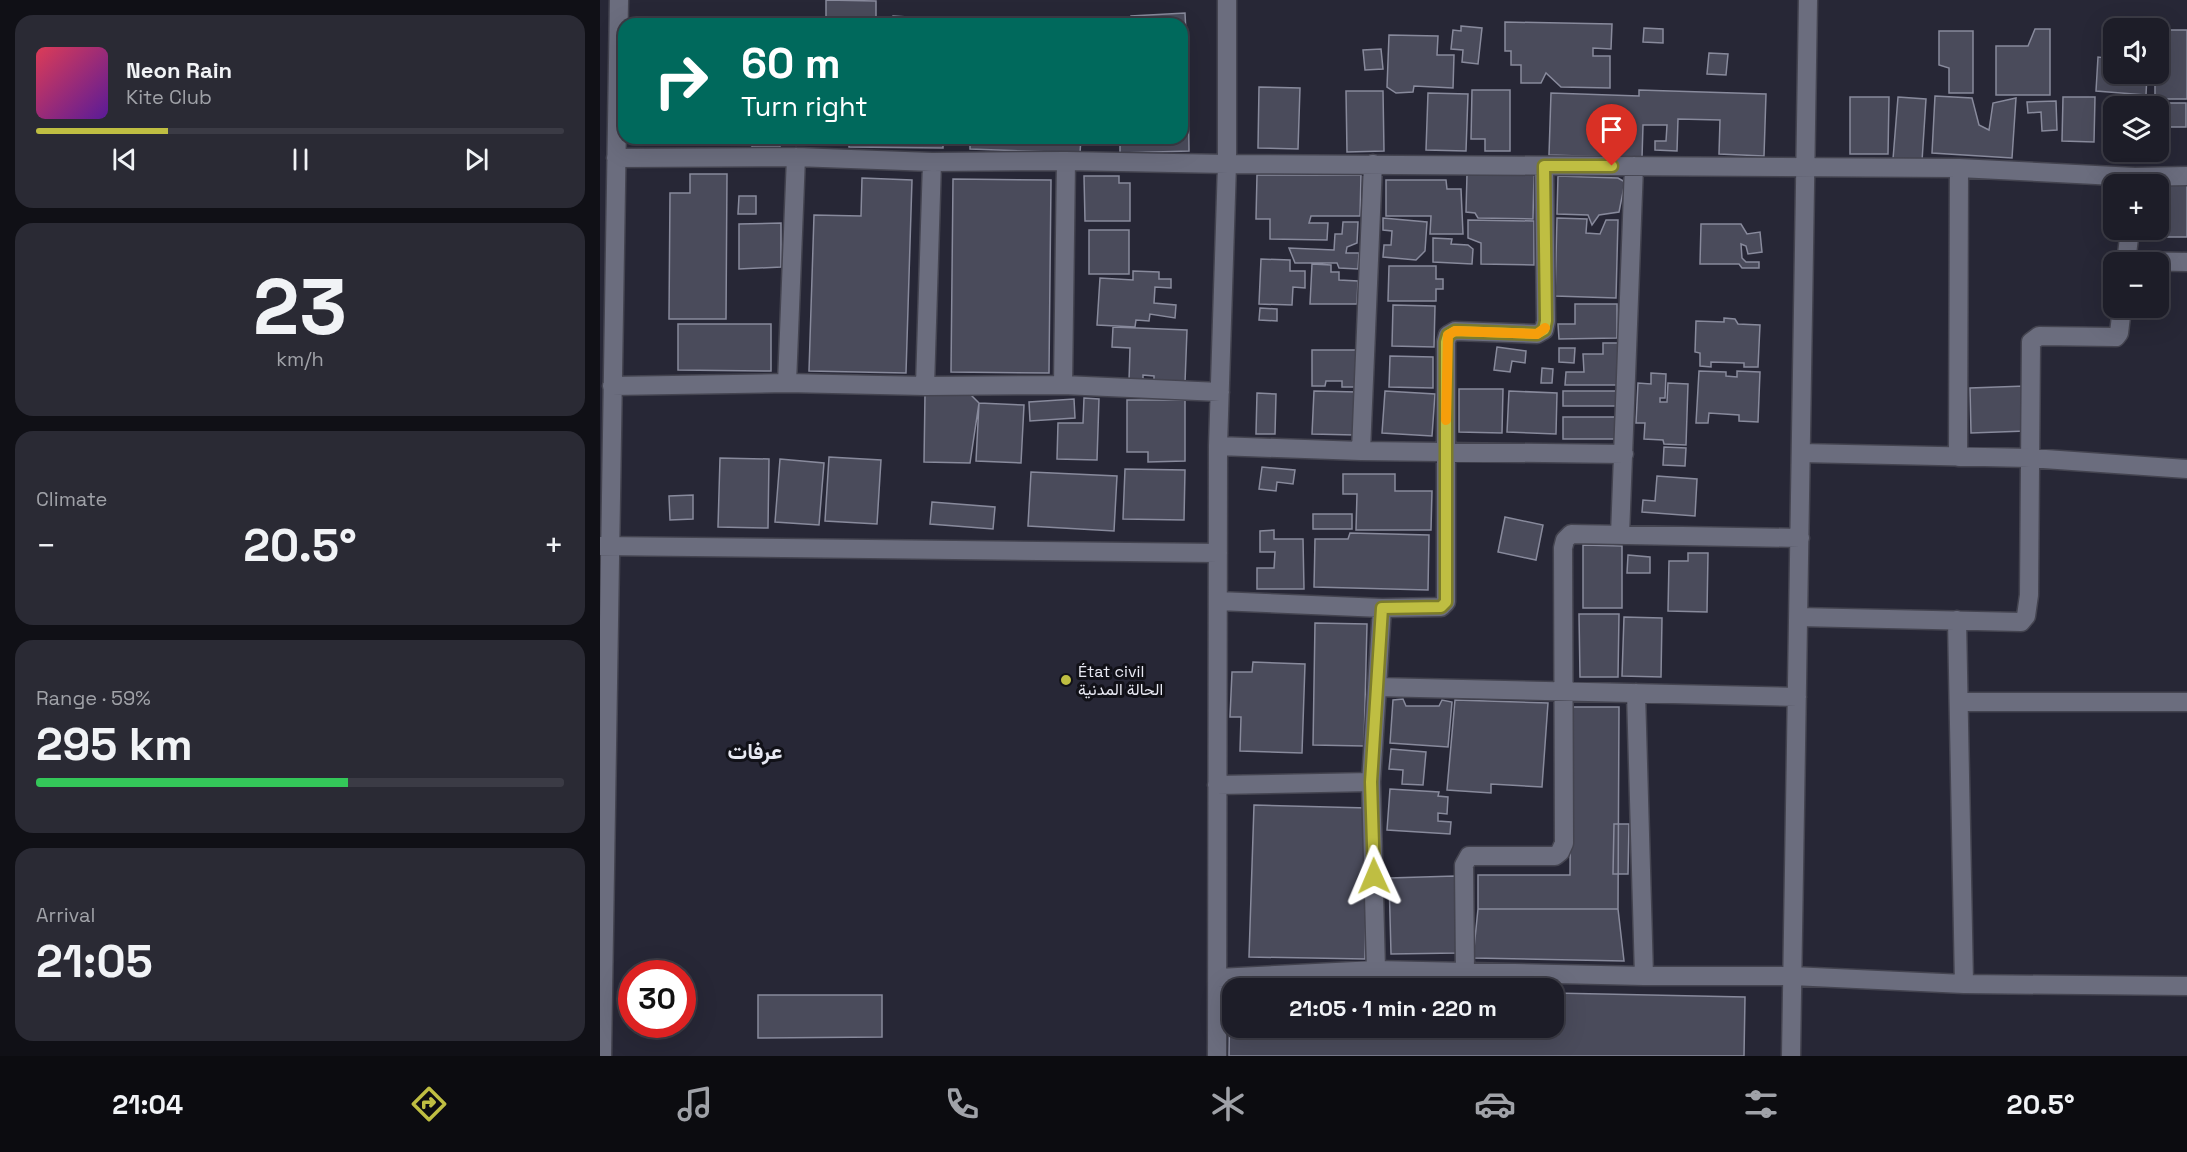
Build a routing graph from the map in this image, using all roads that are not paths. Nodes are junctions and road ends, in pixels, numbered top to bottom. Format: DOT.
graph roads {
  1 [pos="619,0"];
  2 [pos="1227,0"];
  3 [pos="1809,0"];
  4 [pos="619,18"];
  5 [pos="618,53"];
  6 [pos="796,157"];
  7 [pos="616,158"];
  8 [pos="1066,161"];
  9 [pos="932,162"];
  10 [pos="1227,164"];
  11 [pos="1373,164"];
  12 [pos="1544,166"];
  13 [pos="1634,166"];
  14 [pos="1807,167"];
  15 [pos="1959,168"];
  16 [pos="2187,176"];
  17 [pos="2169,178"];
  18 [pos="2103,179"];
  19 [pos="2169,262"];
  20 [pos="2187,262"];
  21 [pos="2121,318"];
  22 [pos="787,383"];
  23 [pos="1063,385"];
  24 [pos="612,386"];
  25 [pos="925,386"];
  26 [pos="1220,392"];
  27 [pos="1218,446"];
  28 [pos="1361,451"];
  29 [pos="1446,452"];
  30 [pos="1801,453"];
  31 [pos="1624,454"];
  32 [pos="1958,457"];
  33 [pos="2030,458"];
  34 [pos="2187,469"];
  35 [pos="1620,535"];
  36 [pos="1800,538"];
  37 [pos="605,546"];
  38 [pos="1218,553"];
  39 [pos="1218,601"];
  40 [pos="1382,608"];
  41 [pos="1799,617"];
  42 [pos="1957,620"];
  43 [pos="1377,687"];
  44 [pos="1564,691"];
  45 [pos="1636,693"];
  46 [pos="1797,697"];
  47 [pos="1959,702"];
  48 [pos="2187,702"];
  49 [pos="1371,782"];
  50 [pos="1217,785"];
  51 [pos="1376,970"];
  52 [pos="1465,972"];
  53 [pos="1644,976"];
  54 [pos="1792,976"];
  55 [pos="1218,978"];
  56 [pos="1964,984"];
  57 [pos="2187,986"];
  58 [pos="602,1056"];
  59 [pos="1217,1056"];
  60 [pos="1791,1056"];
  1 -- 4 [label="street"];
  2 -- 10 [label="street"];
  3 -- 14 [label="street"];
  5 -- 7 [label="street"];
  6 -- 7 [label="street"];
  6 -- 9 [label="street"];
  6 -- 22 [label="street"];
  7 -- 24 [label="street"];
  8 -- 9 [label="street"];
  8 -- 10 [label="street"];
  8 -- 23 [label="street"];
  9 -- 25 [label="street"];
  10 -- 11 [label="street"];
  10 -- 26 [label="street"];
  11 -- 12 [label="street"];
  11 -- 28 [label="street"];
  12 -- 13 [label="street"];
  12 -- 29 [label="street"];
  13 -- 14 [label="street"];
  13 -- 31 [label="street"];
  14 -- 15 [label="street"];
  14 -- 30 [label="street"];
  15 -- 18 [label="street"];
  15 -- 32 [label="street"];
  16 -- 17 [label="street"];
  19 -- 20 [label="street"];
  21 -- 33 [label="street"];
  22 -- 24 [label="street"];
  22 -- 25 [label="street"];
  23 -- 25 [label="street"];
  23 -- 26 [label="street"];
  24 -- 37 [label="street"];
  26 -- 27 [label="street"];
  27 -- 28 [label="street"];
  27 -- 38 [label="street"];
  28 -- 29 [label="street"];
  29 -- 31 [label="street"];
  29 -- 40 [label="street"];
  30 -- 32 [label="street"];
  30 -- 36 [label="street"];
  31 -- 35 [label="street"];
  32 -- 33 [label="street"];
  33 -- 34 [label="street"];
  33 -- 42 [label="street"];
  35 -- 36 [label="street"];
  35 -- 44 [label="street"];
  36 -- 41 [label="street"];
  37 -- 38 [label="street"];
  37 -- 58 [label="street"];
  38 -- 39 [label="street"];
  39 -- 40 [label="street"];
  39 -- 50 [label="street"];
  40 -- 43 [label="street"];
  41 -- 42 [label="street"];
  41 -- 46 [label="street"];
  42 -- 47 [label="street"];
  43 -- 44 [label="street"];
  43 -- 49 [label="street"];
  44 -- 45 [label="street"];
  44 -- 52 [label="street"];
  45 -- 46 [label="street"];
  45 -- 53 [label="street"];
  46 -- 54 [label="street"];
  47 -- 48 [label="street"];
  47 -- 56 [label="street"];
  49 -- 50 [label="street"];
  49 -- 51 [label="street"];
  50 -- 55 [label="street"];
  51 -- 52 [label="street"];
  51 -- 55 [label="street"];
  52 -- 53 [label="street"];
  53 -- 54 [label="street"];
  54 -- 56 [label="street"];
  54 -- 60 [label="street"];
  55 -- 59 [label="street"];
  56 -- 57 [label="street"];
}
